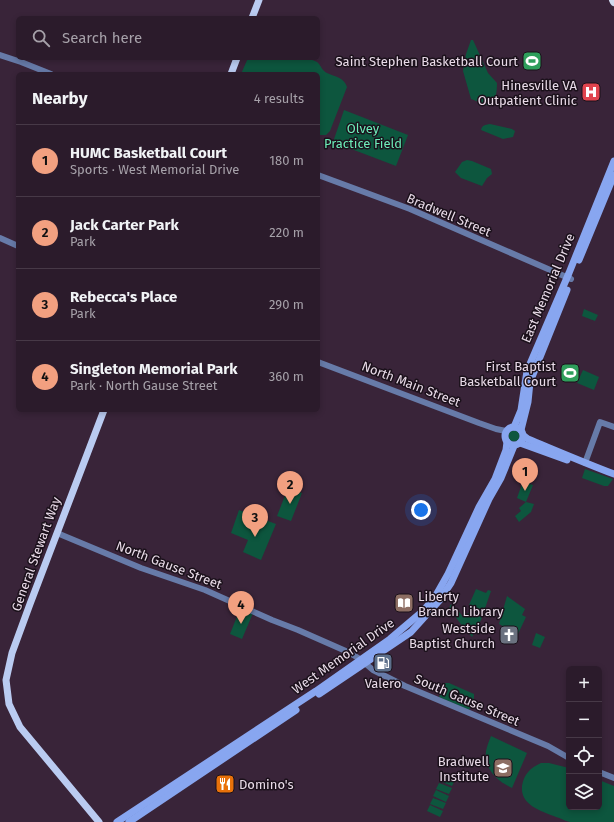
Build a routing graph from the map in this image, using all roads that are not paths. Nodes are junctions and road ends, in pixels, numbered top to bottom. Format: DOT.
graph roads {
  1 [pos="259,0"];
  2 [pos="253,16"];
  3 [pos="0,55"];
  4 [pos="236,60"];
  5 [pos="46,72"];
  6 [pos="232,72"];
  7 [pos="614,160"];
  8 [pos="614,175"];
  9 [pos="320,176"];
  10 [pos="0,238"];
  11 [pos="16,245"];
  12 [pos="569,278"];
  13 [pos="320,363"];
  14 [pos="103,412"];
  15 [pos="514,427"];
  16 [pos="614,427"];
  17 [pos="506,436"];
  18 [pos="520,439"];
  19 [pos="585,463"];
  20 [pos="614,474"];
  21 [pos="57,533"];
  22 [pos="362,662"];
  23 [pos="566,756"];
  24 [pos="602,773"];
  25 [pos="614,778"];
  26 [pos="99,822"];
  27 [pos="117,822"];
  28 [pos="129,822"];
  1 -- 2 [label="main road"];
  3 -- 5 [label="street"];
  4 -- 6 [label="main road"];
  7 -- 12 [label="main road, East Memorial Drive"];
  8 -- 12 [label="main road, East Memorial Drive"];
  9 -- 12 [label="street, Bradwell Street"];
  10 -- 11 [label="street"];
  12 -- 15 [label="main road, East Memorial Drive"];
  12 -- 18 [label="main road, East Memorial Drive"];
  13 -- 17 [label="street, North Main Street"];
  14 -- 21 [label="main road, General Stewart Way"];
  15 -- 17 [label="main road"];
  15 -- 18 [label="main road"];
  16 -- 19 [label="street"];
  17 -- 18 [label="main road"];
  17 -- 22 [label="main road, West Memorial Drive"];
  18 -- 19 [label="main road"];
  18 -- 22 [label="main road, West Memorial Drive"];
  19 -- 20 [label="main road"];
  21 -- 22 [label="street, North Gause Street"];
  21 -- 26 [label="main road, General Stewart Way"];
  22 -- 23 [label="street, South Gause Street"];
  22 -- 27 [label="main road, West Memorial Drive"];
  22 -- 28 [label="main road, West Memorial Drive"];
  24 -- 25 [label="street"];
}
